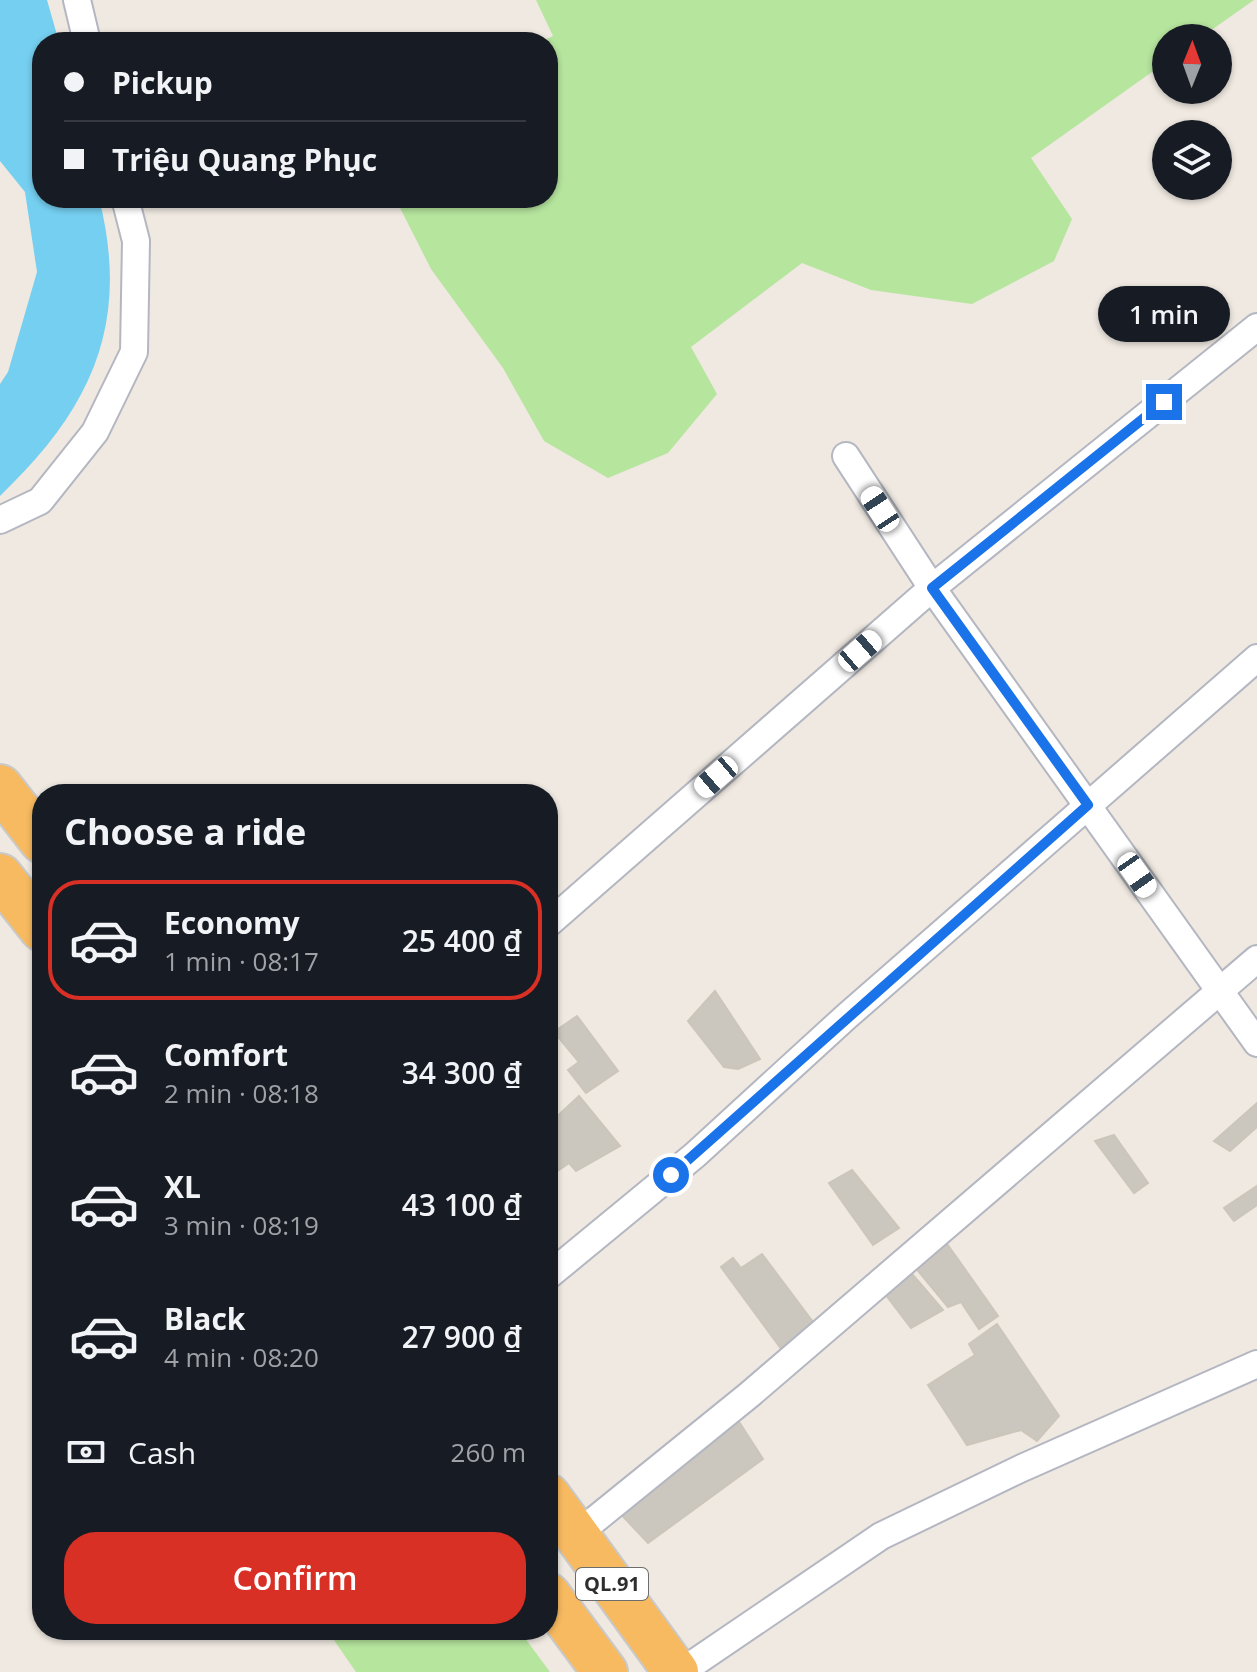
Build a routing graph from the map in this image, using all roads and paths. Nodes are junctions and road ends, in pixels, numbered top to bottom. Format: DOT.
graph roads {
  1 [pos="77,0"];
  2 [pos="85,32"];
  3 [pos="128,208"];
  4 [pos="1257,327"];
  5 [pos="846,456"];
  6 [pos="0,520"];
  7 [pos="932,588"];
  8 [pos="1257,658"];
  9 [pos="0,787"];
  10 [pos="1088,805"];
  11 [pos="32,828"];
  12 [pos="0,876"];
  13 [pos="558,915"];
  14 [pos="32,916"];
  15 [pos="1257,959"];
  16 [pos="1218,992"];
  17 [pos="1257,1043"];
  18 [pos="558,1268"];
  19 [pos="1257,1364"];
  20 [pos="558,1510"];
  21 [pos="576,1535"];
  22 [pos="558,1609"];
  23 [pos="605,1672"];
  24 [pos="678,1672"];
  1 -- 2 [label="street"];
  3 -- 6 [label="street"];
  4 -- 7 [label="street"];
  5 -- 7 [label="street"];
  7 -- 10 [label="street"];
  7 -- 13 [label="street"];
  8 -- 10 [label="street"];
  9 -- 11 [label="highway"];
  10 -- 16 [label="street"];
  10 -- 18 [label="street"];
  12 -- 14 [label="highway"];
  15 -- 16 [label="street"];
  16 -- 17 [label="street"];
  16 -- 21 [label="street"];
  19 -- 24 [label="street"];
  20 -- 21 [label="highway, QL.91"];
  21 -- 24 [label="highway, QL.91"];
  22 -- 23 [label="highway, QL.91"];
}
